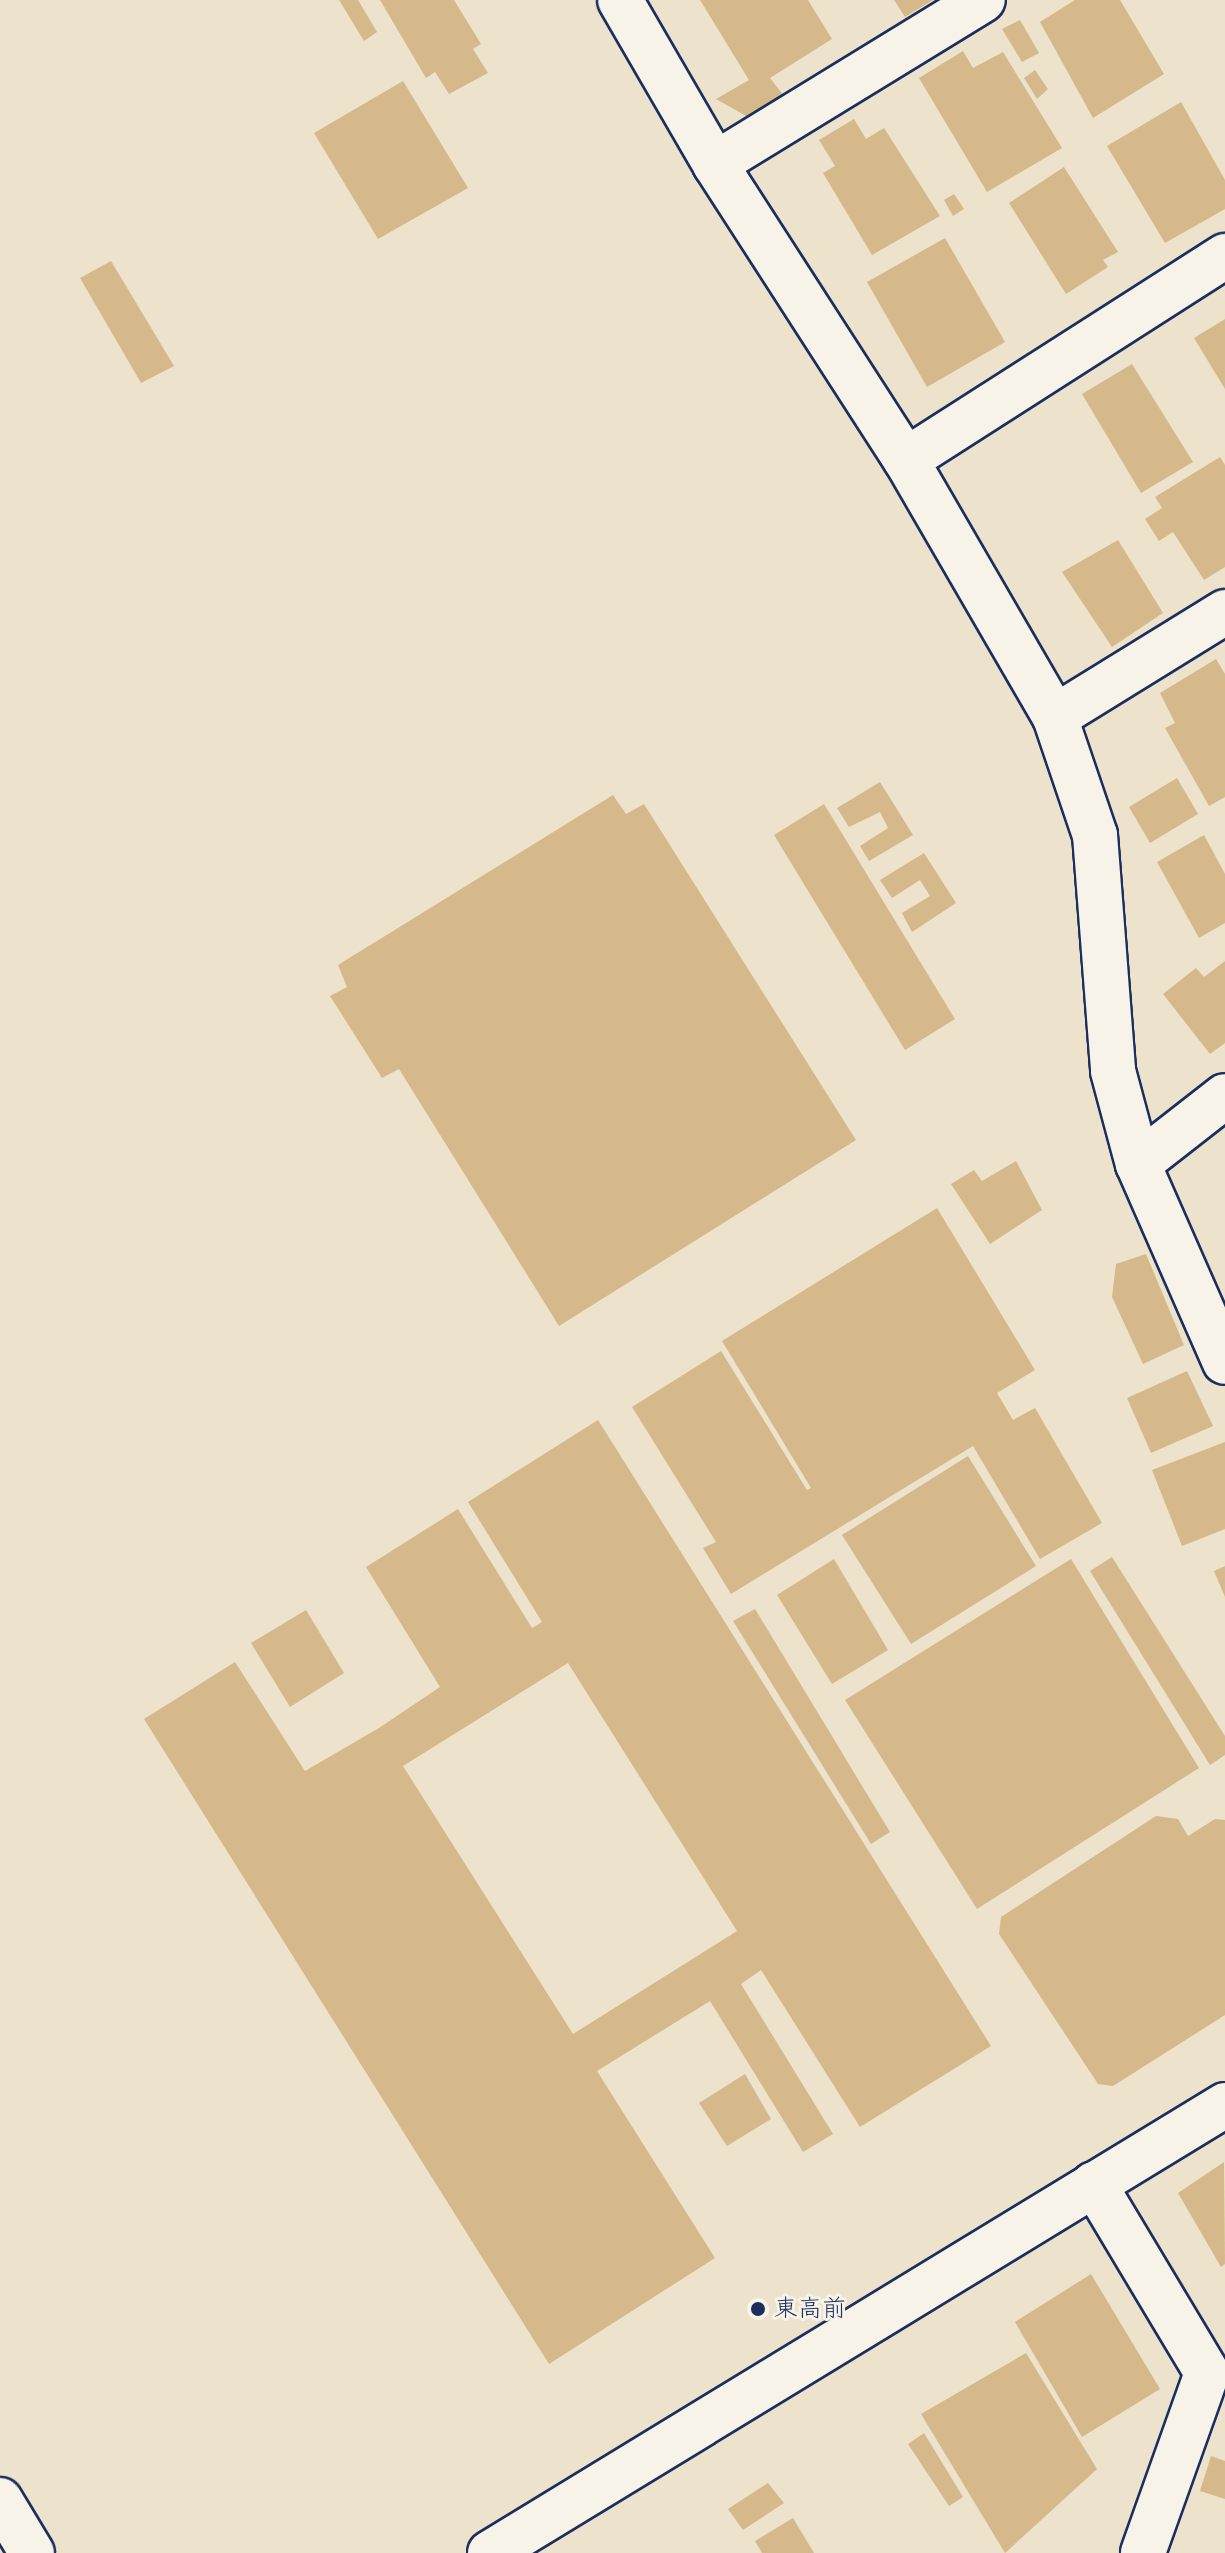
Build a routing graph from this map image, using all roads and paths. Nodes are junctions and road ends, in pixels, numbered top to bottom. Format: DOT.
graph roads {
  1 [pos="620,0"];
  2 [pos="983,0"];
  3 [pos="715,164"];
  4 [pos="1225,256"];
  5 [pos="906,460"];
  6 [pos="1225,612"];
  7 [pos="1055,717"];
  8 [pos="1225,1096"];
  9 [pos="1138,1164"];
  10 [pos="1225,1362"];
  11 [pos="1225,2105"];
  12 [pos="1094,2184"];
  13 [pos="0,2500"];
  14 [pos="32,2553"];
  15 [pos="490,2553"];
  16 [pos="1143,2553"];
  1 -- 3 [label="street"];
  2 -- 3 [label="street"];
  3 -- 5 [label="street"];
  4 -- 5 [label="street"];
  5 -- 7 [label="street"];
  6 -- 7 [label="street"];
  7 -- 9 [label="street"];
  8 -- 9 [label="street"];
  9 -- 10 [label="street"];
  11 -- 12 [label="street"];
  12 -- 15 [label="street"];
  12 -- 16 [label="street"];
  13 -- 14 [label="street"];
}
